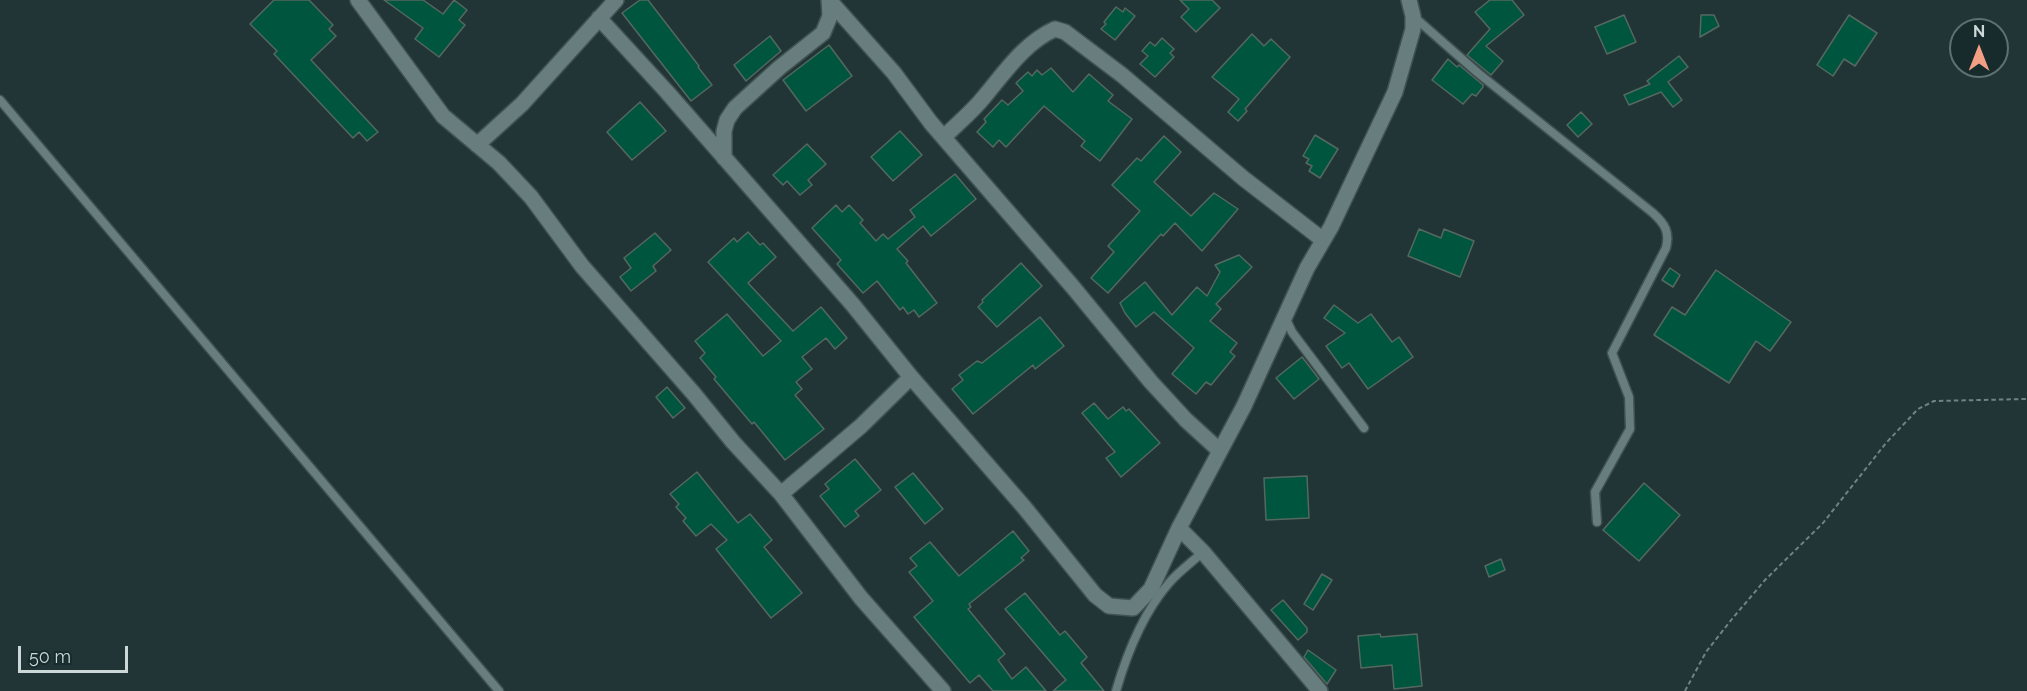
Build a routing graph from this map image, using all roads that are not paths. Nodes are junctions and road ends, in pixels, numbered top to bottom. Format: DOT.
graph roads {
  1 [pos="358,0"];
  2 [pos="616,0"];
  3 [pos="829,0"];
  4 [pos="1408,0"];
  5 [pos="1413,16"];
  6 [pos="599,18"];
  7 [pos="0,100"];
  8 [pos="944,137"];
  9 [pos="477,145"];
  10 [pos="724,158"];
  11 [pos="1323,240"];
  12 [pos="1284,316"];
  13 [pos="911,377"];
  14 [pos="1364,428"];
  15 [pos="1220,451"];
  16 [pos="781,494"];
  17 [pos="1597,522"];
  18 [pos="1179,528"];
  19 [pos="1203,552"];
  20 [pos="499,691"];
  21 [pos="943,691"];
  22 [pos="1116,691"];
  23 [pos="1320,691"];
  1 -- 9 [label="street"];
  2 -- 6 [label="street"];
  3 -- 8 [label="street"];
  3 -- 10 [label="street"];
  4 -- 5 [label="street"];
  5 -- 11 [label="street"];
  5 -- 17 [label="lane"];
  6 -- 9 [label="street"];
  6 -- 10 [label="street"];
  7 -- 20 [label="lane"];
  8 -- 11 [label="street"];
  8 -- 15 [label="street"];
  9 -- 16 [label="street"];
  10 -- 13 [label="street"];
  11 -- 12 [label="street"];
  12 -- 14 [label="lane"];
  12 -- 15 [label="street"];
  13 -- 16 [label="street"];
  13 -- 18 [label="street"];
  15 -- 18 [label="street"];
  16 -- 21 [label="street"];
  18 -- 19 [label="street"];
  19 -- 22 [label="lane"];
  19 -- 23 [label="street"];
}
